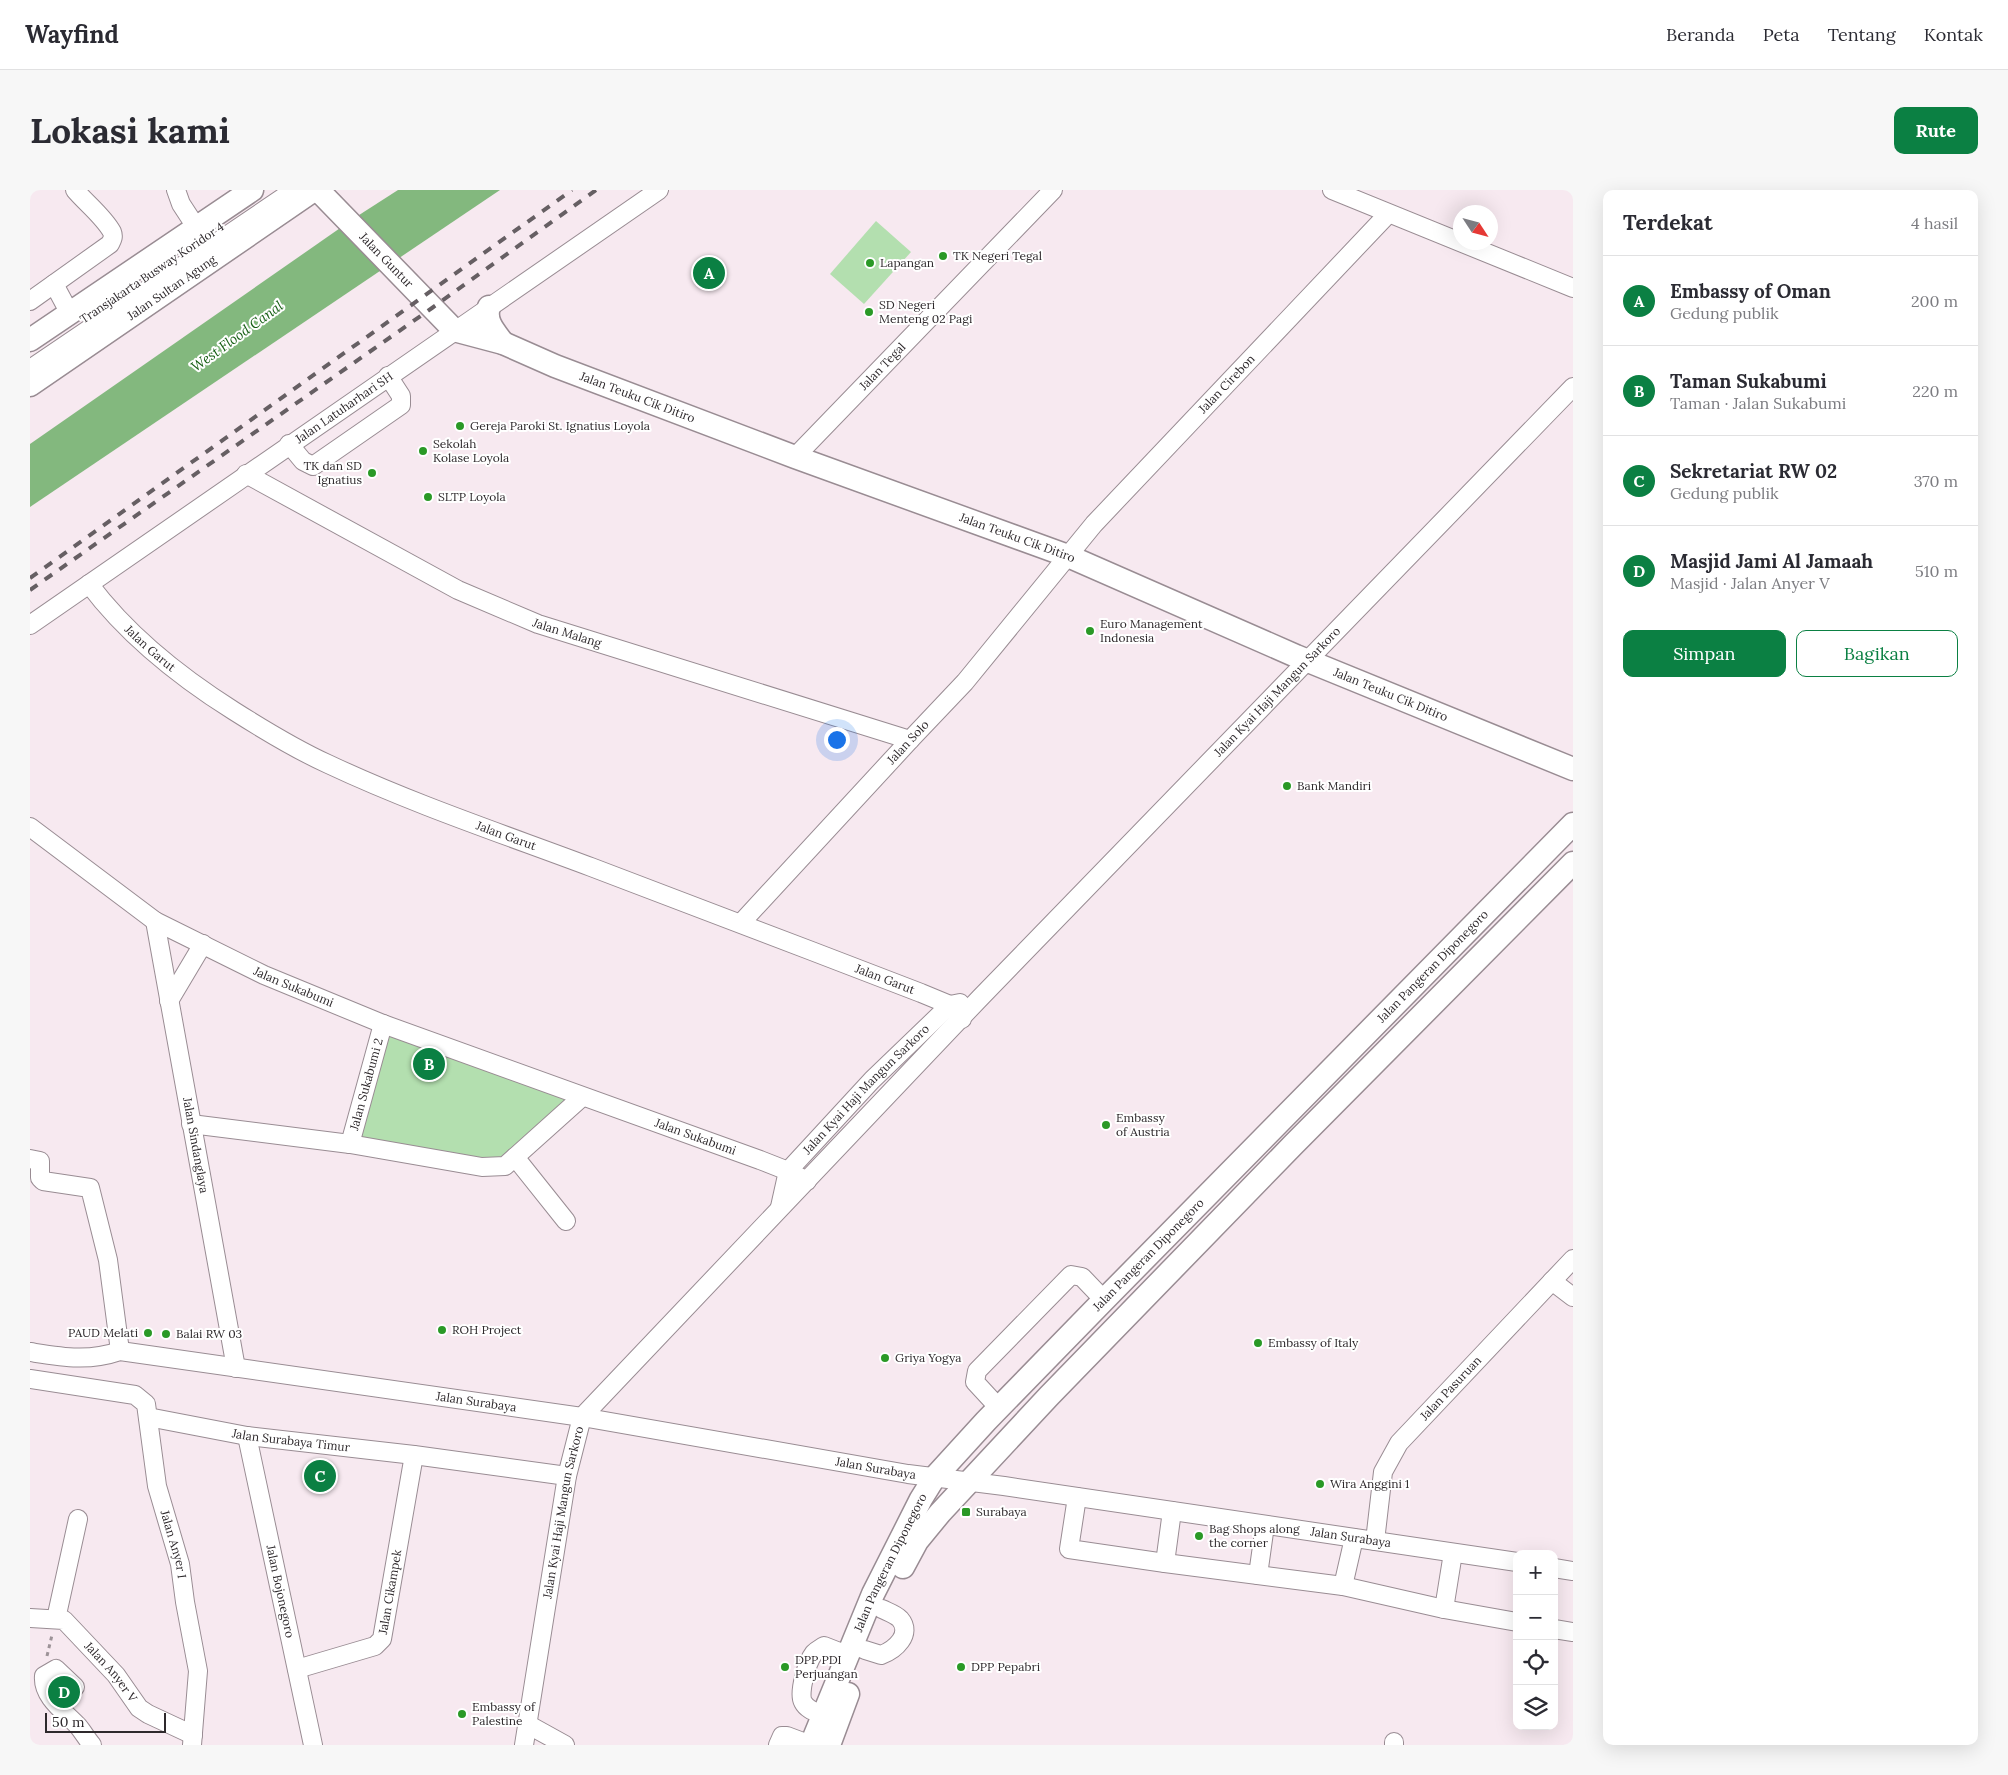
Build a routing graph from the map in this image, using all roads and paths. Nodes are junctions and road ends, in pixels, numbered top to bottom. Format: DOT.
graph roads {
  1 [pos="75,190"];
  2 [pos="176,190"];
  3 [pos="252,190"];
  4 [pos="274,190"];
  5 [pos="294,190"];
  6 [pos="314,190"];
  7 [pos="318,190"];
  8 [pos="659,190"];
  9 [pos="1053,190"];
  10 [pos="1332,190"];
  11 [pos="1388,214"];
  12 [pos="196,227"];
  13 [pos="54,284"];
  14 [pos="1573,288"];
  15 [pos="30,301"];
  16 [pos="489,307"];
  17 [pos="69,312"];
  18 [pos="454,330"];
  19 [pos="503,343"];
  20 [pos="36,355"];
  21 [pos="388,376"];
  22 [pos="30,384"];
  23 [pos="1573,387"];
  24 [pos="290,444"];
  25 [pos="794,457"];
  26 [pos="246,474"];
  27 [pos="1068,556"];
  28 [pos="89,584"];
  29 [pos="30,625"];
  30 [pos="1308,661"];
  31 [pos="910,740"];
  32 [pos="1573,769"];
  33 [pos="1573,824"];
  34 [pos="30,827"];
  35 [pos="1573,863"];
  36 [pos="155,921"];
  37 [pos="741,923"];
  38 [pos="203,944"];
  39 [pos="169,1001"];
  40 [pos="956,1012"];
  41 [pos="383,1024"];
  42 [pos="872,1080"];
  43 [pos="889,1096"];
  44 [pos="582,1097"];
  45 [pos="191,1124"];
  46 [pos="1269,1132"];
  47 [pos="350,1144"];
  48 [pos="1293,1146"];
  49 [pos="515,1157"];
  50 [pos="35,1160"];
  51 [pos="788,1171"];
  52 [pos="808,1182"];
  53 [pos="780,1207"];
  54 [pos="566,1221"];
  55 [pos="1573,1259"];
  56 [pos="1552,1281"];
  57 [pos="1573,1297"];
  58 [pos="1104,1300"];
  59 [pos="120,1351"];
  60 [pos="30,1352"];
  61 [pos="236,1368"];
  62 [pos="30,1380"];
  63 [pos="999,1408"];
  64 [pos="148,1417"];
  65 [pos="582,1417"];
  66 [pos="247,1436"];
  67 [pos="414,1455"];
  68 [pos="568,1476"];
  69 [pos="934,1478"];
  70 [pos="971,1481"];
  71 [pos="1077,1497"];
  72 [pos="1172,1511"];
  73 [pos="78,1519"];
  74 [pos="1264,1533"];
  75 [pos="1375,1541"];
  76 [pos="1352,1546"];
  77 [pos="1166,1558"];
  78 [pos="1451,1561"];
  79 [pos="1513,1562"];
  80 [pos="1259,1568"];
  81 [pos="1558,1569"];
  82 [pos="1573,1571"];
  83 [pos="1344,1579"];
  84 [pos="1445,1601"];
  85 [pos="882,1609"];
  86 [pos="30,1618"];
  87 [pos="56,1619"];
  88 [pos="1513,1621"];
  89 [pos="1558,1630"];
  90 [pos="1573,1632"];
  91 [pos="856,1653"];
  92 [pos="297,1669"];
  93 [pos="44,1676"];
  94 [pos="75,1687"];
  95 [pos="830,1717"];
  96 [pos="527,1724"];
  97 [pos="193,1740"];
  98 [pos="92,1745"];
  99 [pos="312,1745"];
  100 [pos="524,1745"];
  101 [pos="565,1745"];
  102 [pos="778,1745"];
  103 [pos="811,1745"];
  104 [pos="829,1745"];
  1 -- 13 [label="street"];
  2 -- 12 [label="street"];
  3 -- 12 [label="main road, Jalan Sultan Agung"];
  4 -- 20 [label="street, Transjakarta Busway Koridor 4"];
  5 -- 20 [label="street, Transjakarta Busway Koridor 4"];
  6 -- 20 [label="main road, Jalan Sultan Agung"];
  7 -- 18 [label="main road, Jalan Guntur"];
  8 -- 16 [label="street, Jalan Latuharhari SH"];
  9 -- 25 [label="street, Jalan Tegal"];
  10 -- 11 [label="street"];
  11 -- 14 [label="street"];
  11 -- 27 [label="street, Jalan Cirebon"];
  12 -- 17 [label="main road, Jalan Sultan Agung"];
  13 -- 15 [label="street"];
  13 -- 17 [label="street"];
  16 -- 18 [label="street, Jalan Latuharhari SH"];
  16 -- 19 [label="main road"];
  17 -- 20 [label="main road, Jalan Sultan Agung"];
  18 -- 19 [label="main road, Jalan Teuku Cik Ditiro"];
  18 -- 21 [label="street, Jalan Latuharhari SH"];
  19 -- 25 [label="main road, Jalan Teuku Cik Ditiro"];
  20 -- 22 [label="main road, Jalan Sultan Agung"];
  21 -- 24 [label="street, Jalan Latuharhari SH"];
  21 -- 24 [label="street"];
  23 -- 30 [label="street, Jalan Kyai Haji Mangun Sarkoro"];
  24 -- 26 [label="street, Jalan Latuharhari SH"];
  25 -- 27 [label="main road, Jalan Teuku Cik Ditiro"];
  26 -- 28 [label="street, Jalan Latuharhari SH"];
  26 -- 31 [label="street, Jalan Malang"];
  27 -- 30 [label="main road, Jalan Teuku Cik Ditiro"];
  27 -- 31 [label="street, Jalan Solo"];
  28 -- 29 [label="street, Jalan Latuharhari SH"];
  28 -- 37 [label="street, Jalan Garut"];
  30 -- 32 [label="main road, Jalan Teuku Cik Ditiro"];
  30 -- 40 [label="street, Jalan Kyai Haji Mangun Sarkoro"];
  31 -- 37 [label="street, Jalan Solo"];
  33 -- 46 [label="main road, Jalan Pangeran Diponegoro"];
  34 -- 36 [label="street, Jalan Sukabumi"];
  35 -- 48 [label="main road, Jalan Pangeran Diponegoro"];
  36 -- 38 [label="street, Jalan Sukabumi"];
  36 -- 39 [label="street, Jalan Sindanglaya"];
  37 -- 40 [label="street, Jalan Garut"];
  38 -- 39 [label="street"];
  38 -- 41 [label="street, Jalan Sukabumi"];
  39 -- 45 [label="street, Jalan Sindanglaya"];
  40 -- 42 [label="street, Jalan Kyai Haji Mangun Sarkoro"];
  40 -- 43 [label="street, Jalan Kyai Haji Mangun Sarkoro"];
  41 -- 44 [label="street, Jalan Sukabumi"];
  41 -- 47 [label="street, Jalan Sukabumi 2"];
  42 -- 43 [label="street"];
  42 -- 51 [label="street, Jalan Kyai Haji Mangun Sarkoro"];
  43 -- 52 [label="street, Jalan Kyai Haji Mangun Sarkoro"];
  44 -- 49 [label="street"];
  44 -- 51 [label="street, Jalan Sukabumi"];
  45 -- 47 [label="street"];
  45 -- 61 [label="street, Jalan Sindanglaya"];
  46 -- 48 [label="main road"];
  46 -- 58 [label="main road, Jalan Pangeran Diponegoro"];
  47 -- 49 [label="street"];
  48 -- 70 [label="main road, Jalan Pangeran Diponegoro"];
  49 -- 54 [label="street"];
  50 -- 59 [label="street"];
  51 -- 52 [label="street, Jalan Sukabumi"];
  51 -- 53 [label="street"];
  52 -- 53 [label="street, Jalan Kyai Haji Mangun Sarkoro"];
  53 -- 65 [label="street, Jalan Kyai Haji Mangun Sarkoro"];
  55 -- 56 [label="street, Jalan Pasuruan"];
  56 -- 57 [label="street"];
  56 -- 75 [label="street, Jalan Pasuruan"];
  58 -- 63 [label="main road, Jalan Pangeran Diponegoro"];
  58 -- 63 [label="street"];
  59 -- 60 [label="street"];
  59 -- 61 [label="street, Jalan Surabaya"];
  61 -- 65 [label="street, Jalan Surabaya"];
  62 -- 64 [label="street"];
  63 -- 69 [label="main road, Jalan Pangeran Diponegoro"];
  64 -- 66 [label="street, Jalan Surabaya Timur"];
  64 -- 97 [label="street, Jalan Anyer I"];
  65 -- 68 [label="street, Jalan Kyai Haji Mangun Sarkoro"];
  65 -- 69 [label="street, Jalan Surabaya"];
  66 -- 67 [label="street, Jalan Surabaya Timur"];
  66 -- 92 [label="street, Jalan Bojonegoro"];
  67 -- 68 [label="street, Jalan Surabaya Timur"];
  67 -- 92 [label="street, Jalan Cikampek"];
  68 -- 96 [label="street, Jalan Kyai Haji Mangun Sarkoro"];
  69 -- 70 [label="street, Jalan Surabaya"];
  69 -- 91 [label="main road, Jalan Pangeran Diponegoro"];
  70 -- 71 [label="street, Jalan Surabaya"];
  70 -- 85 [label="main road, Jalan Pangeran Diponegoro"];
  71 -- 72 [label="street, Jalan Surabaya"];
  71 -- 77 [label="street"];
  72 -- 74 [label="street, Jalan Surabaya"];
  72 -- 77 [label="street"];
  73 -- 87 [label="street"];
  74 -- 76 [label="street, Jalan Surabaya"];
  74 -- 80 [label="street"];
  75 -- 76 [label="street, Jalan Surabaya"];
  75 -- 78 [label="street, Jalan Surabaya"];
  76 -- 83 [label="street"];
  77 -- 80 [label="street"];
  78 -- 79 [label="street, Jalan Surabaya"];
  78 -- 84 [label="street"];
  80 -- 83 [label="street"];
  81 -- 82 [label="street"];
  83 -- 84 [label="street"];
  84 -- 88 [label="street"];
  85 -- 91 [label="main road, Jalan Pangeran Diponegoro"];
  85 -- 91 [label="street"];
  86 -- 87 [label="street"];
  87 -- 93 [label="path"];
  87 -- 97 [label="street, Jalan Anyer V"];
  89 -- 90 [label="street"];
  91 -- 95 [label="main road, Jalan Pangeran Diponegoro"];
  91 -- 95 [label="street"];
  92 -- 99 [label="street, Jalan Bojonegoro"];
  93 -- 94 [label="street"];
  93 -- 98 [label="street"];
  95 -- 103 [label="main road, Jalan Pangeran Diponegoro"];
  95 -- 104 [label="main road, Jalan Pangeran Diponegoro"];
  96 -- 100 [label="street, Jalan Kyai Haji Mangun Sarkoro"];
  96 -- 101 [label="street"];
  102 -- 103 [label="street"];
}
